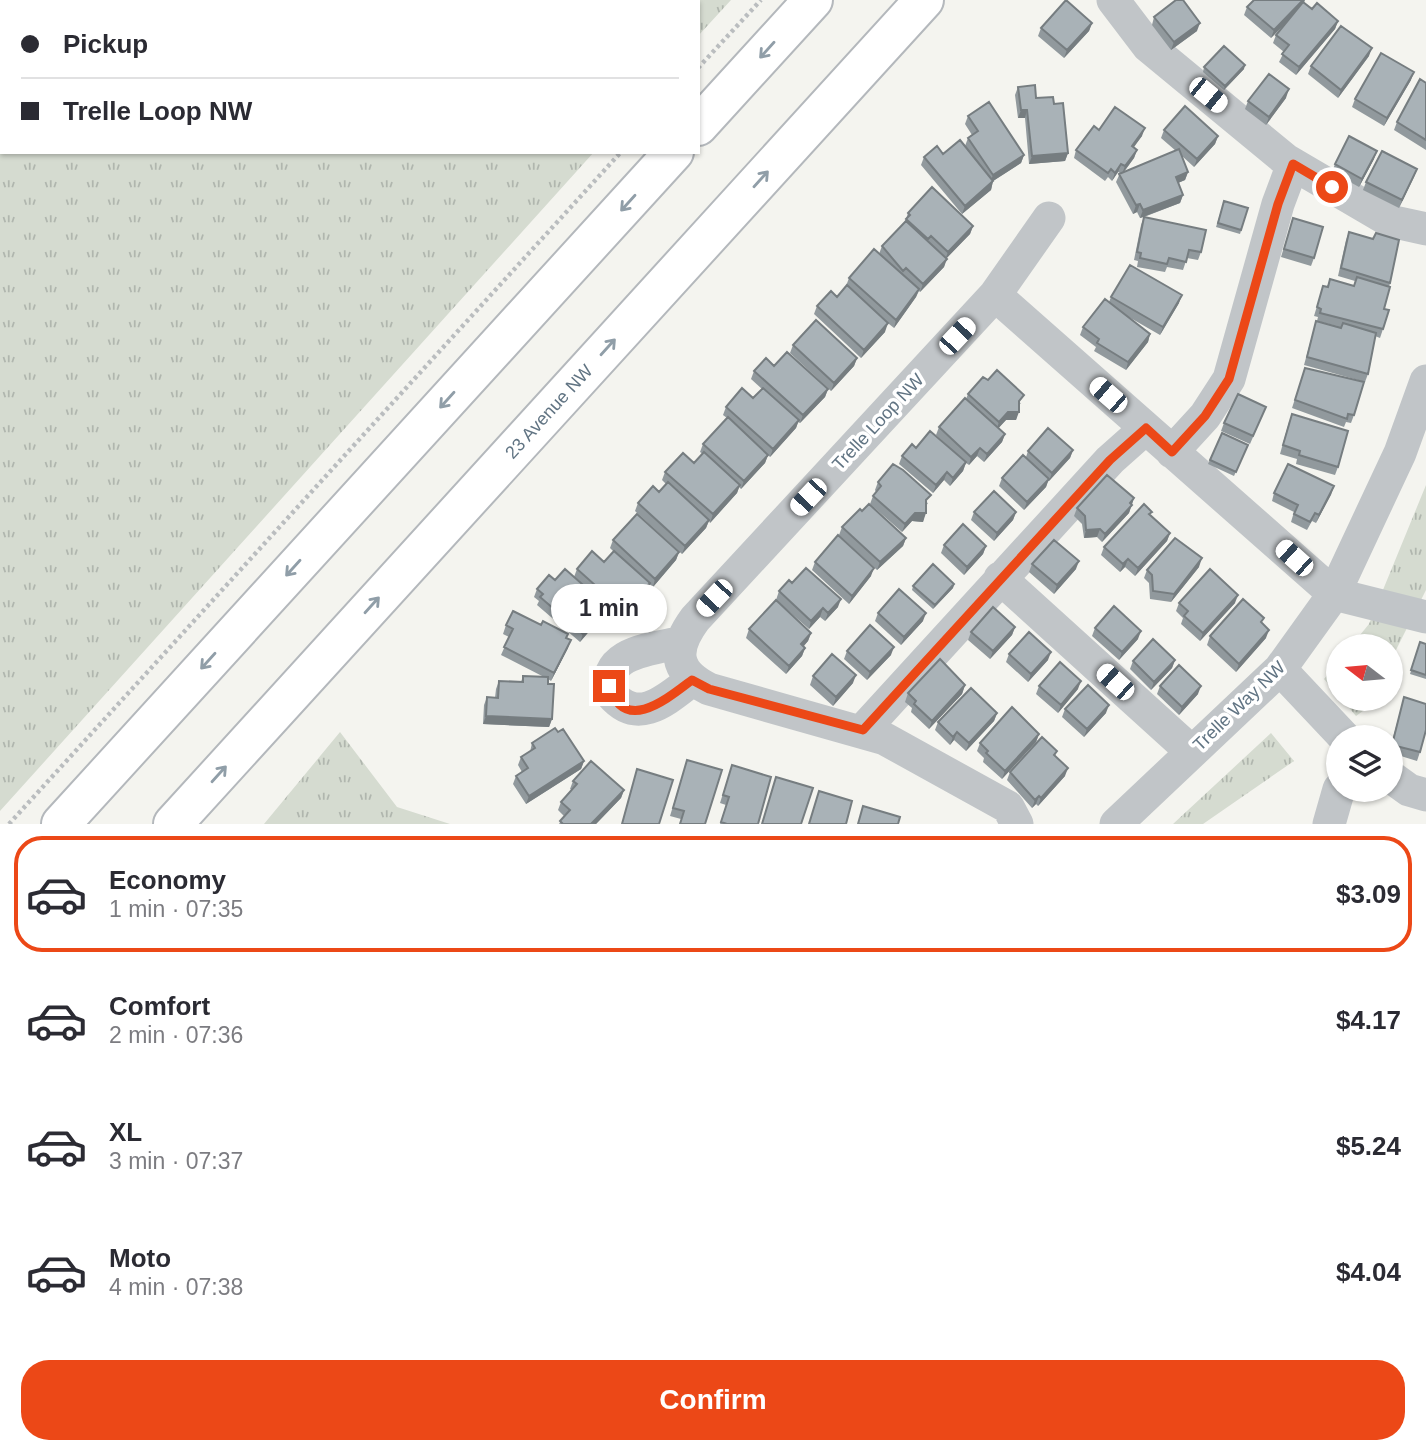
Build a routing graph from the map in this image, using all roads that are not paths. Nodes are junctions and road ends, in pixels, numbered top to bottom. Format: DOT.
graph roads {
  1 [pos="813,0"];
  2 [pos="902,0"];
  3 [pos="924,0"];
  4 [pos="1113,0"];
  5 [pos="700,124"];
  6 [pos="796,141"];
  7 [pos="672,154"];
  8 [pos="1293,164"];
  9 [pos="1049,218"];
  10 [pos="1426,229"];
  11 [pos="995,295"];
  12 [pos="1426,381"];
  13 [pos="1421,415"];
  14 [pos="1146,428"];
  15 [pos="1172,452"];
  16 [pos="1000,578"];
  17 [pos="1334,594"];
  18 [pos="1426,617"];
  19 [pos="679,643"];
  20 [pos="1280,669"];
  21 [pos="692,680"];
  22 [pos="1333,725"];
  23 [pos="863,730"];
  24 [pos="1192,752"];
  25 [pos="1403,786"];
  26 [pos="1426,795"];
  27 [pos="1335,802"];
  28 [pos="61,824"];
  29 [pos="173,824"];
  30 [pos="1017,824"];
  31 [pos="1116,824"];
  32 [pos="1329,824"];
  1 -- 5 [label="main road, one-way"];
  2 -- 6 [label="street"];
  3 -- 6 [label="main road, 23 Avenue NW"];
  4 -- 8 [label="street"];
  29 -- 6 [label="main road, 23 Avenue NW, one-way"];
  7 -- 28 [label="main road, one-way"];
  8 -- 10 [label="street"];
  8 -- 15 [label="street"];
  9 -- 11 [label="street, Trelle Loop NW"];
  11 -- 14 [label="street"];
  11 -- 19 [label="street, Trelle Loop NW"];
  12 -- 13 [label="street, Trelle Way NW"];
  13 -- 17 [label="street, Trelle Way NW"];
  14 -- 15 [label="street"];
  14 -- 16 [label="street"];
  15 -- 17 [label="street"];
  16 -- 23 [label="street"];
  16 -- 24 [label="street"];
  17 -- 18 [label="street"];
  17 -- 20 [label="street, Trelle Way NW"];
  19 -- 21 [label="street"];
  19 -- 21 [label="street"];
  20 -- 22 [label="street"];
  20 -- 24 [label="street, Trelle Way NW"];
  21 -- 23 [label="street"];
  23 -- 30 [label="street"];
  24 -- 31 [label="street, Trelle Way NW"];
  25 -- 26 [label="street"];
  27 -- 32 [label="street"];
}
